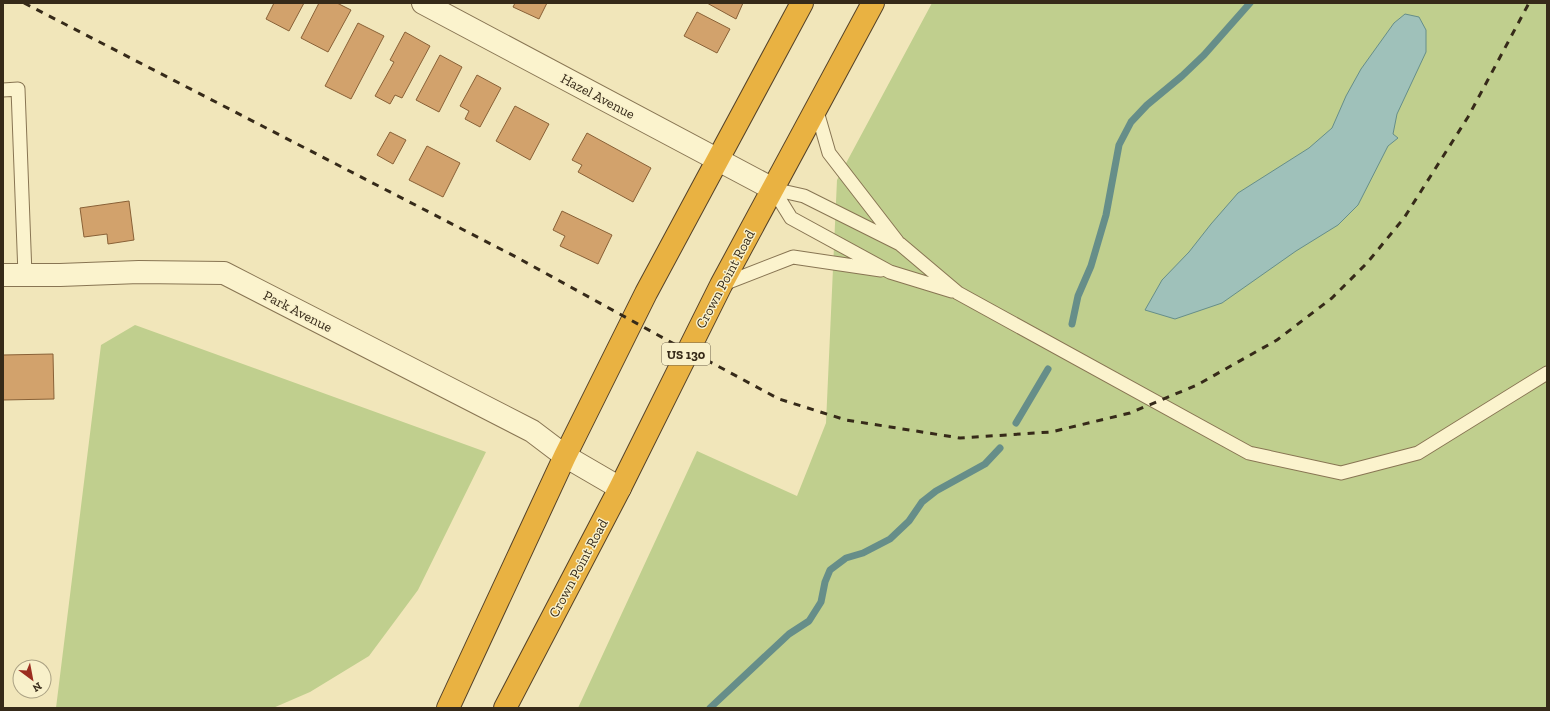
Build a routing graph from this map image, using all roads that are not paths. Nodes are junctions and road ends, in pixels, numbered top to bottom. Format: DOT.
graph roads {
  1 [pos="423,3"];
  2 [pos="802,3"];
  3 [pos="873,3"];
  4 [pos="3,90"];
  5 [pos="816,108"];
  6 [pos="717,159"];
  7 [pos="773,189"];
  8 [pos="900,244"];
  9 [pos="890,272"];
  10 [pos="3,274"];
  11 [pos="25,275"];
  12 [pos="721,285"];
  13 [pos="958,293"];
  14 [pos="1547,373"];
  15 [pos="565,456"];
  16 [pos="620,488"];
  17 [pos="448,708"];
  18 [pos="505,708"];
  1 -- 6 [label="street, Hazel Avenue"];
  2 -- 6 [label="highway"];
  3 -- 5 [label="highway, Crown Point Road / US 130"];
  4 -- 11 [label="lane"];
  5 -- 7 [label="highway, Crown Point Road / US 130"];
  5 -- 8 [label="lane"];
  6 -- 7 [label="street, Hazel Avenue"];
  6 -- 15 [label="highway"];
  7 -- 8 [label="lane"];
  7 -- 9 [label="lane"];
  7 -- 12 [label="highway, Crown Point Road / US 130"];
  8 -- 13 [label="lane"];
  9 -- 12 [label="lane"];
  9 -- 13 [label="lane"];
  10 -- 11 [label="street, Park Avenue"];
  11 -- 15 [label="street, Park Avenue"];
  12 -- 16 [label="highway, Crown Point Road / US 130"];
  13 -- 14 [label="lane"];
  15 -- 16 [label="street, Park Avenue"];
  15 -- 17 [label="highway"];
  16 -- 18 [label="highway, Crown Point Road / US 130"];
}
